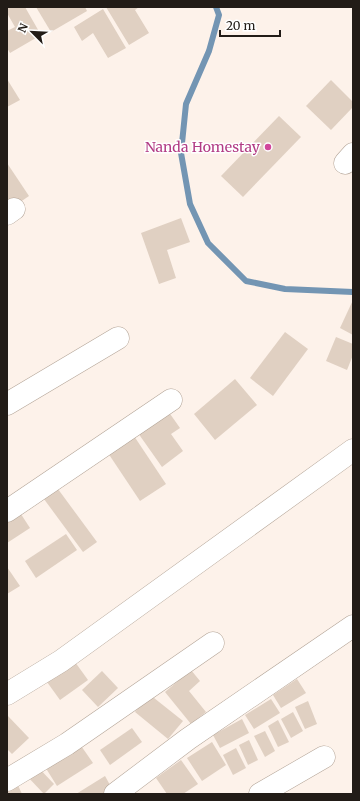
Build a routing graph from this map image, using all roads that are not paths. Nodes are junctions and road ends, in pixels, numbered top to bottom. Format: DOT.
graph roads {
  1 [pos="118,338"];
  2 [pos="171,400"];
  3 [pos="7,404"];
  4 [pos="353,450"];
  5 [pos="7,511"];
  6 [pos="353,626"];
  7 [pos="213,643"];
  8 [pos="7,694"];
  9 [pos="324,757"];
  10 [pos="7,780"];
  11 [pos="115,794"];
  12 [pos="260,794"];
  1 -- 3 [label="street"];
  2 -- 5 [label="street"];
  4 -- 8 [label="street"];
  6 -- 11 [label="street"];
  7 -- 10 [label="street"];
  9 -- 12 [label="street"];
}
